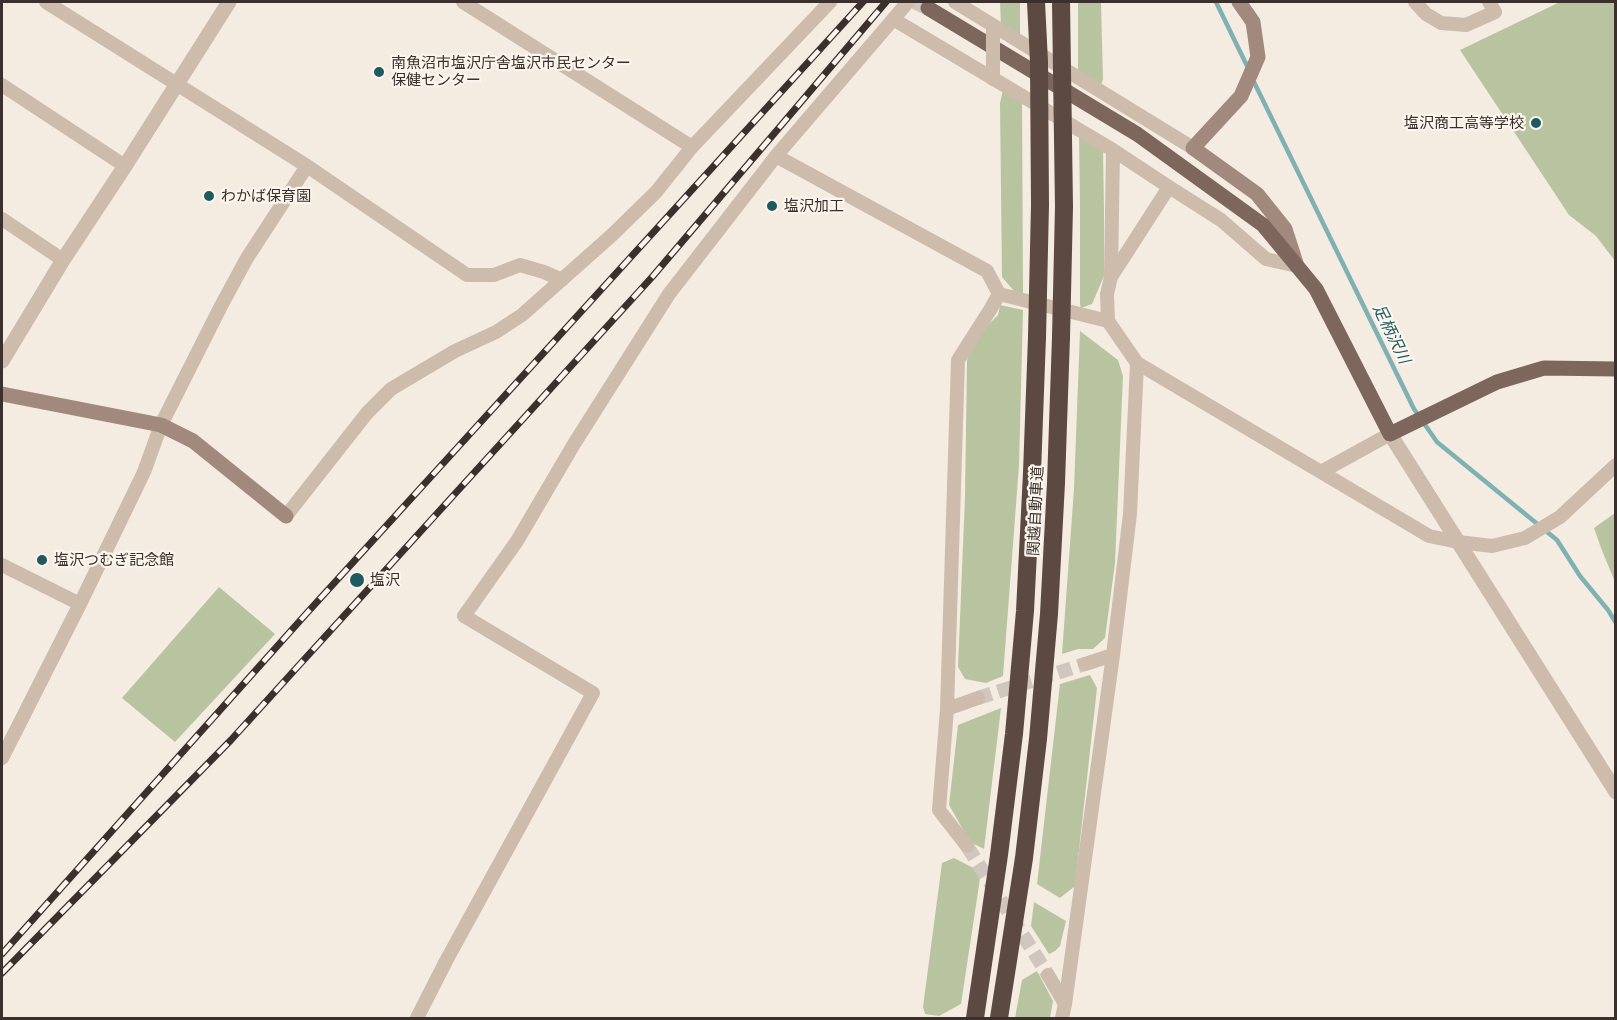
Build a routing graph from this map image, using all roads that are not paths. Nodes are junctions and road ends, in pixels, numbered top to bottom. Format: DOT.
graph roads {
  1 [pos="46,2"];
  2 [pos="229,2"];
  3 [pos="463,2"];
  4 [pos="830,2"];
  5 [pos="908,2"];
  6 [pos="955,2"];
  7 [pos="1036,2"];
  8 [pos="1061,2"];
  9 [pos="1239,2"];
  10 [pos="1415,2"];
  11 [pos="1490,2"];
  12 [pos="928,8"];
  13 [pos="893,19"];
  14 [pos="993,26"];
  15 [pos="993,79"];
  16 [pos="178,84"];
  17 [pos="2,85"];
  18 [pos="692,147"];
  19 [pos="1193,148"];
  20 [pos="1113,150"];
  21 [pos="776,156"];
  22 [pos="125,166"];
  23 [pos="307,166"];
  24 [pos="1169,186"];
  25 [pos="2,219"];
  26 [pos="63,260"];
  27 [pos="1297,266"];
  28 [pos="1111,277"];
  29 [pos="562,280"];
  30 [pos="999,294"];
  31 [pos="1108,321"];
  32 [pos="2,361"];
  33 [pos="1137,363"];
  34 [pos="1616,369"];
  35 [pos="2,394"];
  36 [pos="161,425"];
  37 [pos="1390,435"];
  38 [pos="1616,465"];
  39 [pos="1321,472"];
  40 [pos="286,516"];
  41 [pos="1458,542"];
  42 [pos="2,565"];
  43 [pos="80,604"];
  44 [pos="1113,655"];
  45 [pos="1085,664"];
  46 [pos="978,698"];
  47 [pos="947,709"];
  48 [pos="2,758"];
  49 [pos="1616,792"];
  50 [pos="967,846"];
  51 [pos="1048,975"];
  52 [pos="1065,1004"];
  53 [pos="417,1018"];
  54 [pos="975,1018"];
  55 [pos="999,1018"];
  56 [pos="1062,1018"];
  1 -- 16 [label="street"];
  2 -- 16 [label="street"];
  3 -- 18 [label="street"];
  4 -- 18 [label="street"];
  5 -- 13 [label="street"];
  6 -- 14 [label="street"];
  7 -- 54 [label="highway, 関越自動車道, bridge"];
  8 -- 55 [label="highway, 関越自動車道, bridge"];
  9 -- 19 [label="main road"];
  10 -- 11 [label="street"];
  12 -- 27 [label="main road"];
  13 -- 15 [label="street"];
  13 -- 21 [label="street"];
  14 -- 15 [label="street, bridge"];
  14 -- 19 [label="street"];
  15 -- 20 [label="street"];
  16 -- 22 [label="street"];
  16 -- 23 [label="street"];
  17 -- 22 [label="street"];
  18 -- 29 [label="street"];
  19 -- 27 [label="main road"];
  20 -- 24 [label="street"];
  20 -- 28 [label="street"];
  21 -- 30 [label="street"];
  21 -- 53 [label="street"];
  22 -- 26 [label="street"];
  23 -- 29 [label="street"];
  23 -- 36 [label="street"];
  24 -- 27 [label="street"];
  24 -- 28 [label="street"];
  25 -- 26 [label="street"];
  26 -- 32 [label="street"];
  27 -- 37 [label="main road"];
  28 -- 31 [label="street"];
  29 -- 40 [label="street"];
  30 -- 31 [label="street"];
  30 -- 47 [label="street"];
  31 -- 33 [label="street"];
  33 -- 39 [label="street"];
  33 -- 44 [label="street"];
  34 -- 37 [label="main road"];
  35 -- 36 [label="main road"];
  36 -- 40 [label="main road"];
  36 -- 43 [label="street"];
  37 -- 39 [label="street"];
  37 -- 41 [label="street"];
  38 -- 41 [label="street"];
  39 -- 41 [label="street"];
  41 -- 49 [label="street"];
  42 -- 43 [label="street"];
  43 -- 48 [label="street"];
  44 -- 45 [label="street"];
  44 -- 52 [label="street"];
  46 -- 47 [label="street"];
  47 -- 50 [label="street"];
  51 -- 52 [label="street"];
  52 -- 56 [label="street"];
}
